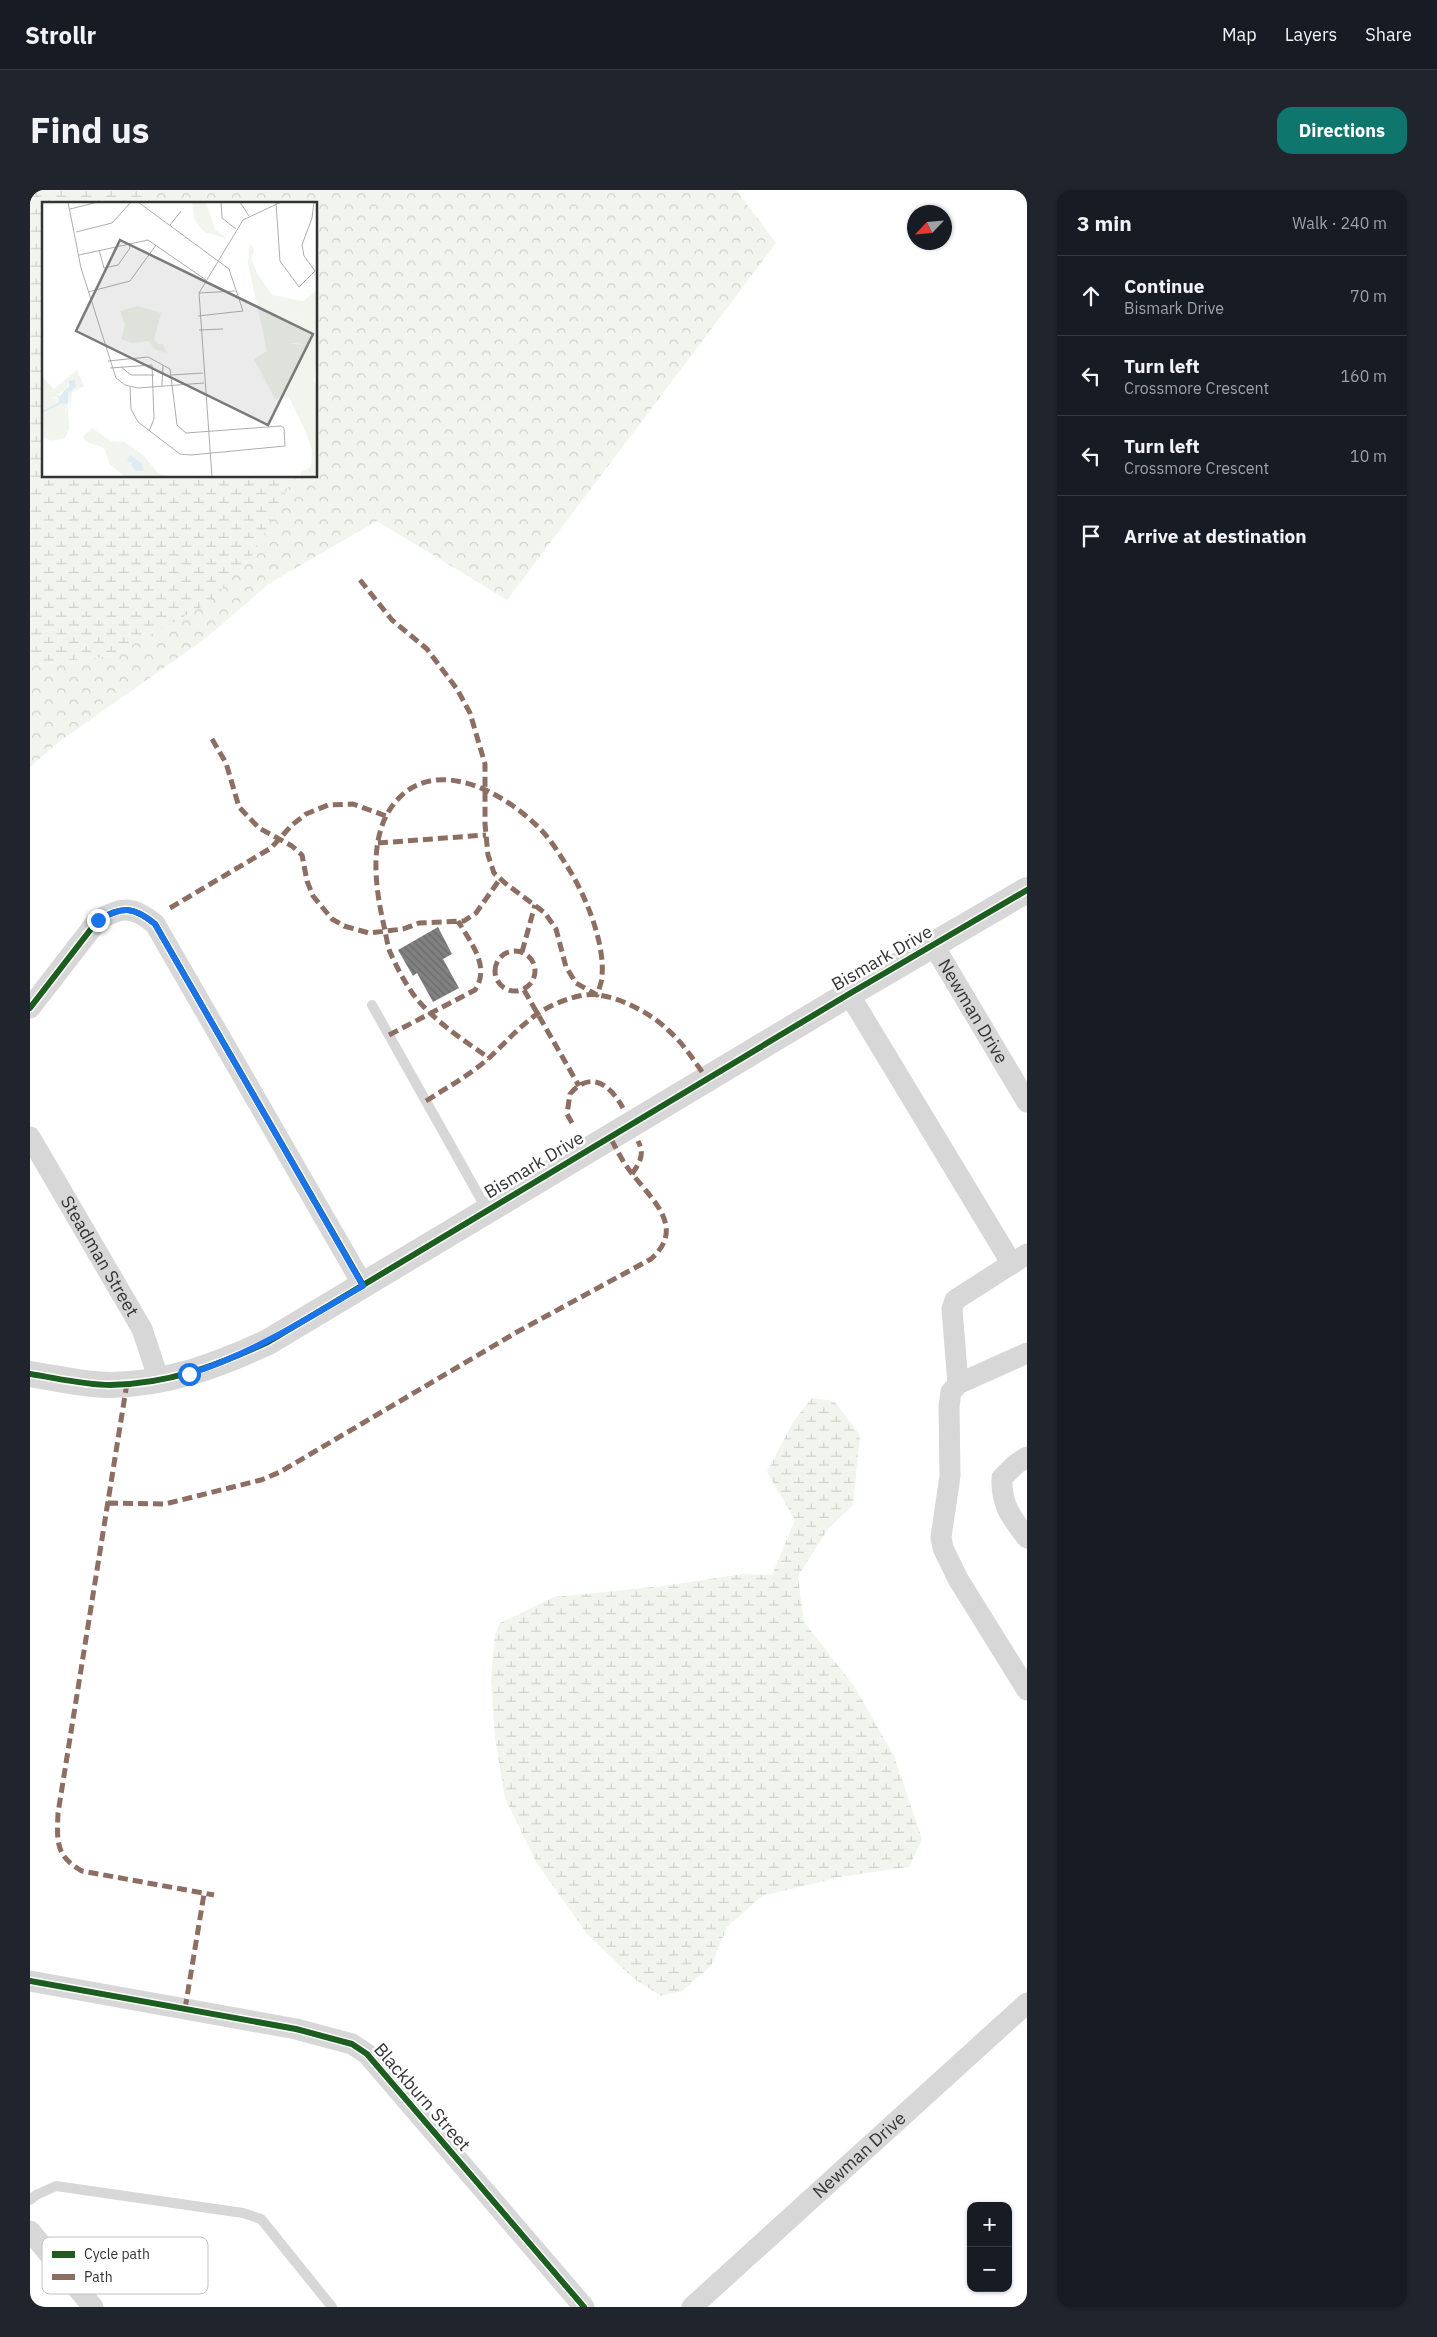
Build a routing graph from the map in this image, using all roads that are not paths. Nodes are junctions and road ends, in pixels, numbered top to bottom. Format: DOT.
graph roads {
  1 [pos="1027,890"];
  2 [pos="934,946"];
  3 [pos="850,994"];
  4 [pos="372,1005"];
  5 [pos="30,1008"];
  6 [pos="1027,1102"];
  7 [pos="30,1137"];
  8 [pos="488,1211"];
  9 [pos="1019,1259"];
  10 [pos="363,1286"];
  11 [pos="1027,1353"];
  12 [pos="30,1374"];
  13 [pos="159,1380"];
  14 [pos="958,1384"];
  15 [pos="1027,1457"];
  16 [pos="1027,1538"];
  17 [pos="1027,1690"];
  18 [pos="30,1981"];
  19 [pos="1027,2003"];
  20 [pos="30,2200"];
  21 [pos="30,2231"];
  22 [pos="42,2245"];
  23 [pos="82,2294"];
  24 [pos="93,2307"];
  25 [pos="332,2307"];
  26 [pos="584,2307"];
  27 [pos="692,2307"];
  1 -- 2 [label="street, Bismark Drive"];
  2 -- 3 [label="street, Bismark Drive"];
  2 -- 6 [label="street, Newman Drive"];
  3 -- 8 [label="street, Bismark Drive"];
  3 -- 9 [label="street"];
  4 -- 8 [label="lane"];
  5 -- 10 [label="street"];
  7 -- 13 [label="street, Steadman Street"];
  8 -- 10 [label="street, Bismark Drive"];
  9 -- 14 [label="street"];
  10 -- 13 [label="street, Bismark Drive"];
  11 -- 14 [label="street"];
  12 -- 13 [label="street, Bismark Drive"];
  14 -- 17 [label="street"];
  15 -- 16 [label="street"];
  18 -- 26 [label="street, Blackburn Street"];
  19 -- 27 [label="street, Newman Drive"];
  20 -- 25 [label="lane"];
  21 -- 22 [label="street"];
  23 -- 24 [label="street"];
}
